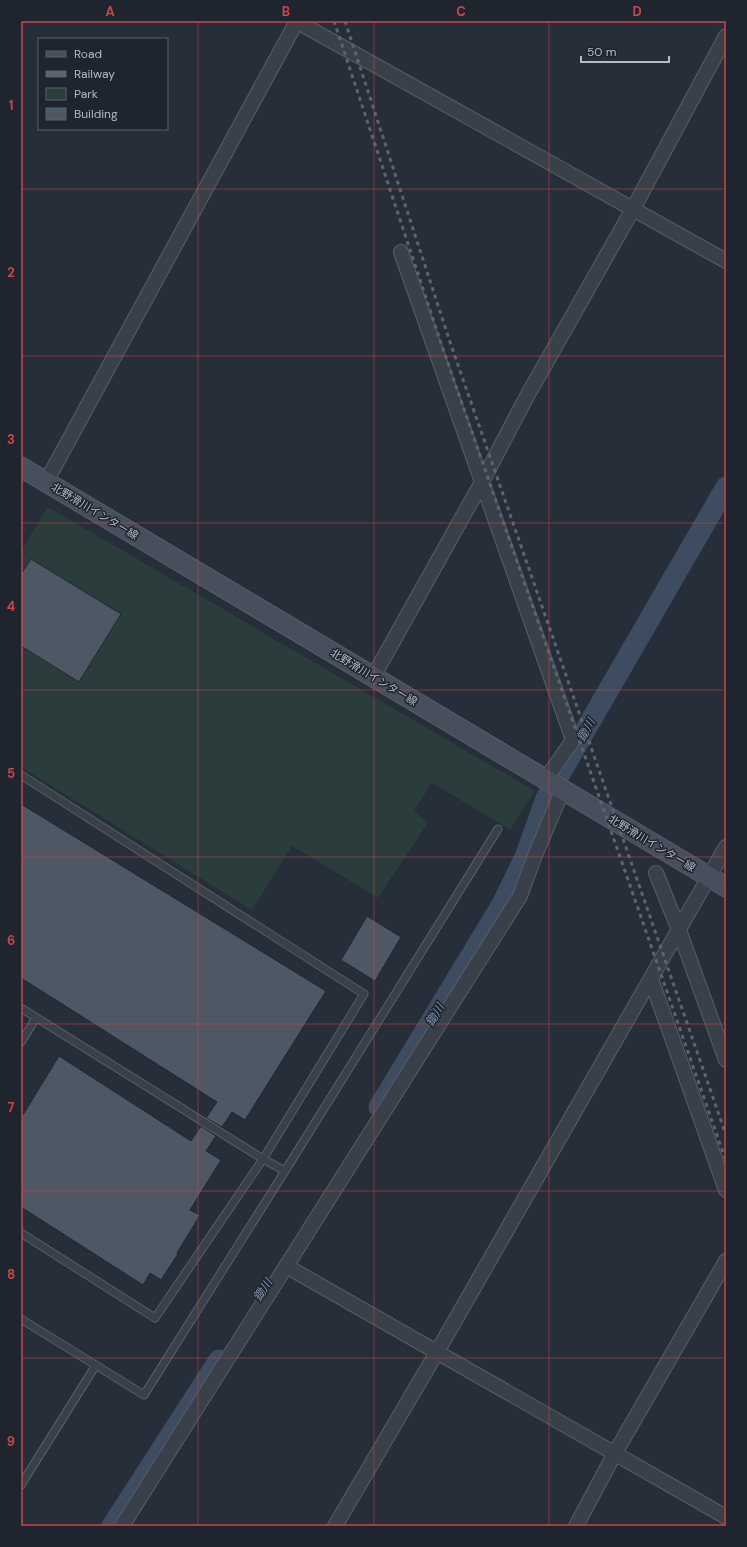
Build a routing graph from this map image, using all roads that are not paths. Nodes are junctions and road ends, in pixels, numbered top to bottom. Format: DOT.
graph roads {
  1 [pos="296,21"];
  2 [pos="726,36"];
  3 [pos="633,209"];
  4 [pos="401,252"];
  5 [pos="726,261"];
  6 [pos="21,467"];
  7 [pos="46,482"];
  8 [pos="482,482"];
  9 [pos="374,677"];
  10 [pos="21,775"];
  11 [pos="546,779"];
  12 [pos="563,789"];
  13 [pos="498,830"];
  14 [pos="726,847"];
  15 [pos="656,873"];
  16 [pos="710,877"];
  17 [pos="726,887"];
  18 [pos="679,930"];
  19 [pos="651,979"];
  20 [pos="21,1008"];
  21 [pos="36,1018"];
  22 [pos="21,1042"];
  23 [pos="726,1060"];
  24 [pos="262,1159"];
  25 [pos="285,1171"];
  26 [pos="726,1190"];
  27 [pos="21,1233"];
  28 [pos="726,1262"];
  29 [pos="286,1266"];
  30 [pos="21,1319"];
  31 [pos="437,1352"];
  32 [pos="96,1365"];
  33 [pos="616,1453"];
  34 [pos="21,1485"];
  35 [pos="726,1517"];
  36 [pos="122,1526"];
  37 [pos="335,1526"];
  38 [pos="576,1526"];
  1 -- 3 [label="street"];
  1 -- 7 [label="street"];
  2 -- 3 [label="street"];
  3 -- 5 [label="street"];
  3 -- 8 [label="street"];
  4 -- 8 [label="street"];
  6 -- 7 [label="main road, 北野滑川インター線"];
  7 -- 9 [label="main road, 北野滑川インター線"];
  8 -- 9 [label="street"];
  8 -- 11 [label="street"];
  9 -- 11 [label="main road, 北野滑川インター線"];
  10 -- 24 [label="lane"];
  11 -- 12 [label="main road, 北野滑川インター線"];
  12 -- 16 [label="main road, 北野滑川インター線"];
  12 -- 29 [label="street"];
  13 -- 25 [label="lane"];
  14 -- 16 [label="street"];
  15 -- 18 [label="street"];
  16 -- 17 [label="main road, 北野滑川インター線"];
  16 -- 18 [label="street"];
  18 -- 19 [label="street"];
  18 -- 23 [label="street"];
  19 -- 26 [label="street"];
  19 -- 31 [label="street"];
  20 -- 21 [label="lane"];
  21 -- 22 [label="lane"];
  21 -- 24 [label="lane"];
  24 -- 25 [label="lane"];
  24 -- 27 [label="lane"];
  25 -- 32 [label="lane"];
  28 -- 33 [label="street"];
  29 -- 31 [label="street"];
  29 -- 36 [label="street"];
  30 -- 32 [label="lane"];
  31 -- 33 [label="street"];
  31 -- 37 [label="street"];
  32 -- 34 [label="lane"];
  33 -- 35 [label="street"];
  33 -- 38 [label="street"];
}
